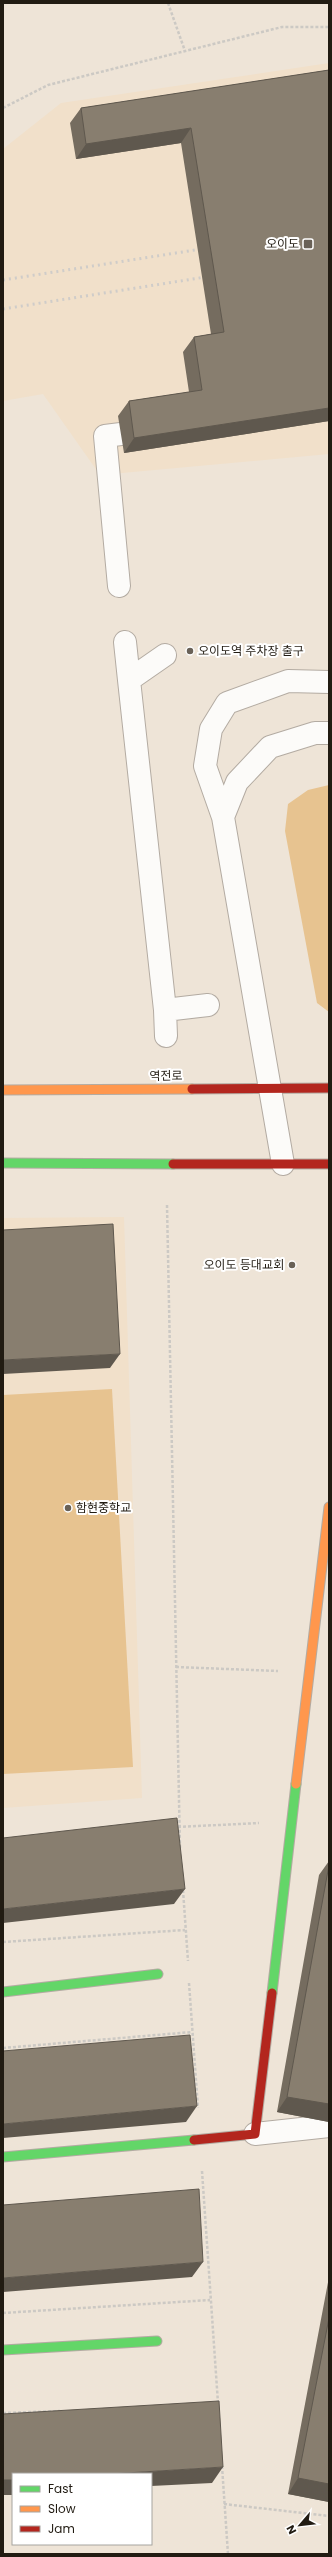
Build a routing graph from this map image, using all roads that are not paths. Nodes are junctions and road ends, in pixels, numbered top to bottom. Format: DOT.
graph roads {
  1 [pos="121,434"];
  2 [pos="119,586"];
  3 [pos="125,642"];
  4 [pos="165,655"];
  5 [pos="129,680"];
  6 [pos="329,682"];
  7 [pos="329,733"];
  8 [pos="224,817"];
  9 [pos="208,1005"];
  10 [pos="165,1010"];
  11 [pos="166,1036"];
  12 [pos="269,1087"];
  13 [pos="329,1088"];
  14 [pos="3,1090"];
  15 [pos="3,1163"];
  16 [pos="283,1164"];
  17 [pos="329,1164"];
  18 [pos="329,1507"];
  19 [pos="158,1974"];
  20 [pos="3,1992"];
  21 [pos="329,2126"];
  22 [pos="255,2134"];
  23 [pos="3,2157"];
  24 [pos="156,2341"];
  25 [pos="3,2350"];
  1 -- 2 [label="street"];
  3 -- 5 [label="street"];
  4 -- 5 [label="street"];
  5 -- 10 [label="street"];
  6 -- 8 [label="street"];
  7 -- 8 [label="street"];
  8 -- 12 [label="street"];
  9 -- 10 [label="street"];
  10 -- 11 [label="street"];
  12 -- 13 [label="street, 역전로"];
  12 -- 14 [label="street, 역전로"];
  12 -- 16 [label="street"];
  15 -- 16 [label="street"];
  16 -- 17 [label="street"];
  18 -- 22 [label="street"];
  19 -- 20 [label="street"];
  21 -- 22 [label="street"];
  22 -- 23 [label="street"];
  24 -- 25 [label="street"];
}
